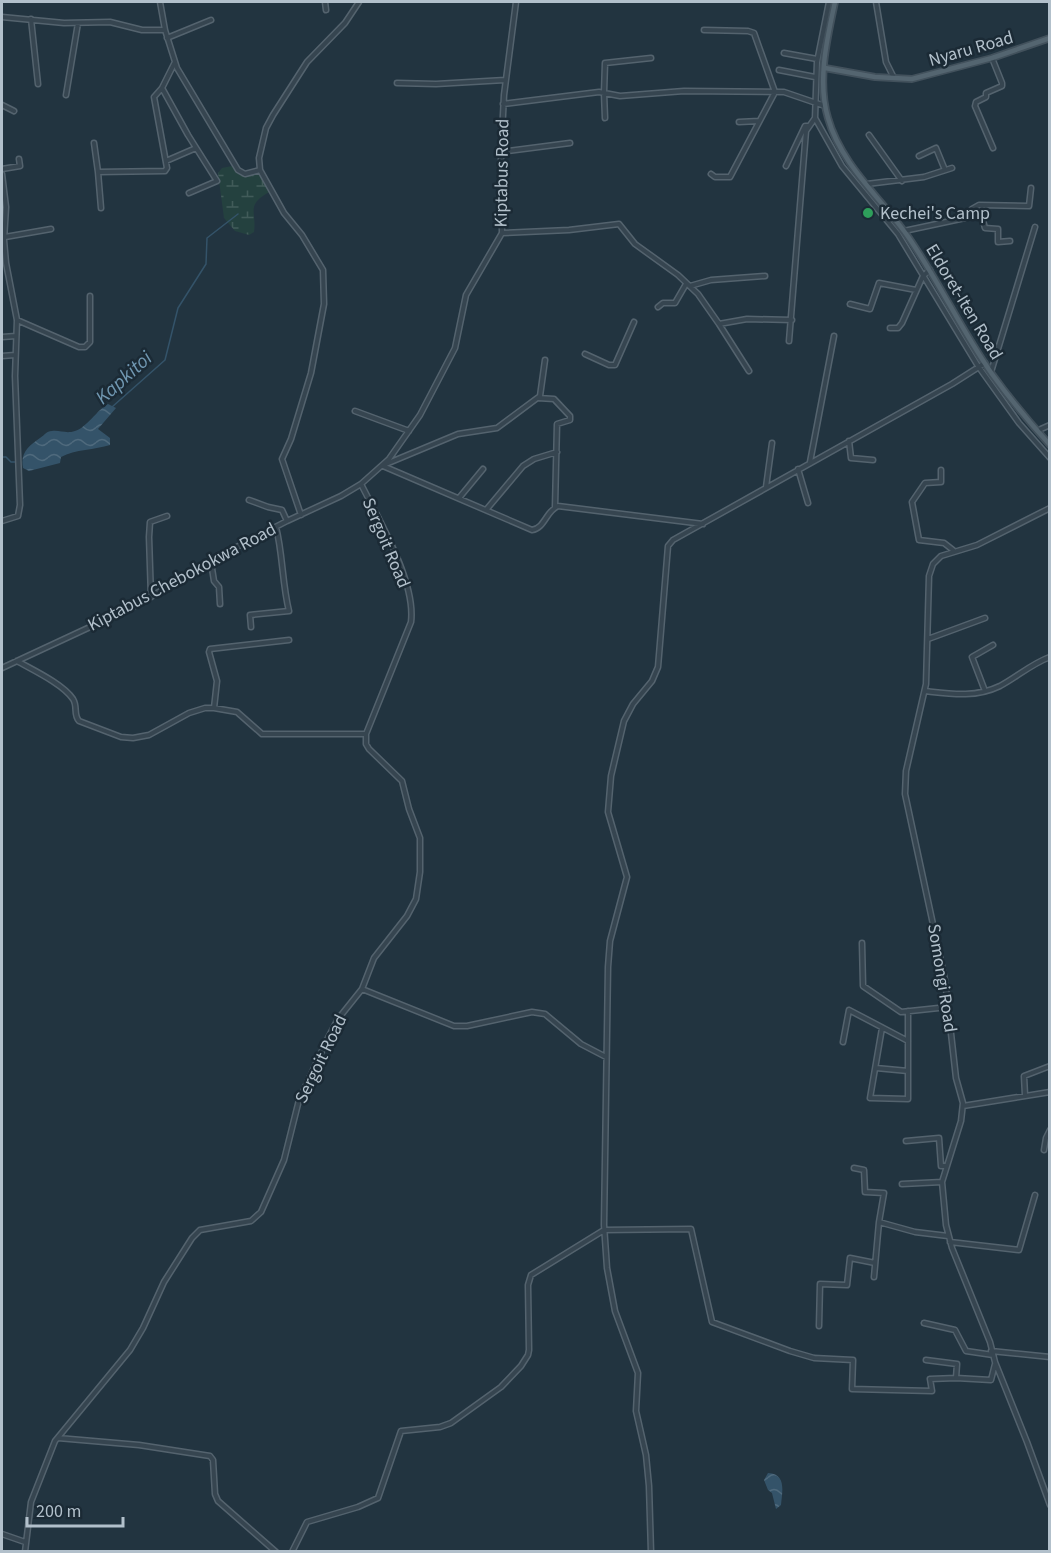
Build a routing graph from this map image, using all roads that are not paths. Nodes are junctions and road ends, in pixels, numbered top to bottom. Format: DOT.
graph roads {
  1 [pos="160,2"];
  2 [pos="325,2"];
  3 [pos="359,2"];
  4 [pos="516,2"];
  5 [pos="829,2"];
  6 [pos="835,2"];
  7 [pos="876,2"];
  8 [pos="326,10"];
  9 [pos="2,17"];
  10 [pos="31,19"];
  11 [pos="211,20"];
  12 [pos="78,23"];
  13 [pos="165,30"];
  14 [pos="704,30"];
  15 [pos="167,38"];
  16 [pos="1050,38"];
  17 [pos="784,52"];
  18 [pos="651,58"];
  19 [pos="992,58"];
  20 [pos="818,59"];
  21 [pos="175,62"];
  22 [pos="825,68"];
  23 [pos="779,70"];
  24 [pos="815,77"];
  25 [pos="896,79"];
  26 [pos="505,80"];
  27 [pos="397,83"];
  28 [pos="38,84"];
  29 [pos="162,88"];
  30 [pos="605,92"];
  31 [pos="775,92"];
  32 [pos="66,95"];
  33 [pos="815,102"];
  34 [pos="503,104"];
  35 [pos="2,105"];
  36 [pos="825,106"];
  37 [pos="14,111"];
  38 [pos="605,118"];
  39 [pos="814,118"];
  40 [pos="760,121"];
  41 [pos="739,122"];
  42 [pos="808,126"];
  43 [pos="869,135"];
  44 [pos="94,143"];
  45 [pos="570,143"];
  46 [pos="196,148"];
  47 [pos="993,148"];
  48 [pos="501,152"];
  49 [pos="919,156"];
  50 [pos="19,159"];
  51 [pos="166,161"];
  52 [pos="786,166"];
  53 [pos="952,168"];
  54 [pos="2,169"];
  55 [pos="260,170"];
  56 [pos="945,170"];
  57 [pos="98,172"];
  58 [pos="2,174"];
  59 [pos="711,174"];
  60 [pos="902,181"];
  61 [pos="867,184"];
  62 [pos="1031,188"];
  63 [pos="189,193"];
  64 [pos="101,208"];
  65 [pos="969,213"];
  66 [pos="1035,227"];
  67 [pos="51,229"];
  68 [pos="904,231"];
  69 [pos="502,233"];
  70 [pos="4,237"];
  71 [pos="1010,241"];
  72 [pos="930,270"];
  73 [pos="765,276"];
  74 [pos="923,276"];
  75 [pos="687,285"];
  76 [pos="916,290"];
  77 [pos="90,296"];
  78 [pos="850,304"];
  79 [pos="658,307"];
  80 [pos="17,320"];
  81 [pos="792,320"];
  82 [pos="634,322"];
  83 [pos="719,324"];
  84 [pos="890,328"];
  85 [pos="16,336"];
  86 [pos="834,336"];
  87 [pos="2,337"];
  88 [pos="789,340"];
  89 [pos="585,354"];
  90 [pos="15,355"];
  91 [pos="2,356"];
  92 [pos="545,360"];
  93 [pos="985,363"];
  94 [pos="978,366"];
  95 [pos="749,371"];
  96 [pos="991,373"];
  97 [pos="538,398"];
  98 [pos="355,411"];
  99 [pos="1050,425"];
  100 [pos="1041,429"];
  101 [pos="410,431"];
  102 [pos="849,441"];
  103 [pos="772,443"];
  104 [pos="1050,445"];
  105 [pos="557,452"];
  106 [pos="1050,458"];
  107 [pos="873,460"];
  108 [pos="810,462"];
  109 [pos="383,466"];
  110 [pos="483,469"];
  111 [pos="798,469"];
  112 [pos="941,470"];
  113 [pos="361,484"];
  114 [pos="766,487"];
  115 [pos="459,498"];
  116 [pos="249,500"];
  117 [pos="808,503"];
  118 [pos="555,507"];
  119 [pos="1050,508"];
  120 [pos="486,510"];
  121 [pos="301,515"];
  122 [pos="167,516"];
  123 [pos="2,521"];
  124 [pos="287,521"];
  125 [pos="703,524"];
  126 [pos="276,527"];
  127 [pos="954,551"];
  128 [pos="211,562"];
  129 [pos="151,597"];
  130 [pos="220,604"];
  131 [pos="985,618"];
  132 [pos="251,627"];
  133 [pos="928,639"];
  134 [pos="289,640"];
  135 [pos="993,645"];
  136 [pos="1050,657"];
  137 [pos="17,661"];
  138 [pos="2,668"];
  139 [pos="925,691"];
  140 [pos="985,691"];
  141 [pos="214,708"];
  142 [pos="366,734"];
  143 [pos="862,943"];
  144 [pos="362,989"];
  145 [pos="948,1006"];
  146 [pos="908,1011"];
  147 [pos="882,1028"];
  148 [pos="908,1041"];
  149 [pos="843,1042"];
  150 [pos="606,1057"];
  151 [pos="1050,1066"];
  152 [pos="876,1068"];
  153 [pos="908,1071"];
  154 [pos="1050,1092"];
  155 [pos="1025,1095"];
  156 [pos="963,1106"];
  157 [pos="1050,1130"];
  158 [pos="906,1141"];
  159 [pos="1044,1150"];
  160 [pos="946,1166"];
  161 [pos="854,1168"];
  162 [pos="942,1182"];
  163 [pos="902,1184"];
  164 [pos="1035,1195"];
  165 [pos="879,1222"];
  166 [pos="604,1230"];
  167 [pos="948,1236"];
  168 [pos="950,1242"];
  169 [pos="875,1263"];
  170 [pos="874,1277"];
  171 [pos="924,1323"];
  172 [pos="819,1326"];
  173 [pos="992,1353"];
  174 [pos="1050,1357"];
  175 [pos="926,1360"];
  176 [pos="995,1362"];
  177 [pos="956,1378"];
  178 [pos="57,1438"];
  179 [pos="1050,1505"];
  180 [pos="2,1534"];
  181 [pos="25,1542"];
  182 [pos="25,1551"];
  183 [pos="276,1551"];
  184 [pos="292,1551"];
  185 [pos="651,1551"];
  1 -- 13 [label="street"];
  2 -- 8 [label="street"];
  3 -- 55 [label="street"];
  4 -- 26 [label="street, Kiptabus Road"];
  5 -- 20 [label="street"];
  6 -- 22 [label="main road, Eldoret-Iten Road"];
  7 -- 25 [label="street"];
  9 -- 10 [label="street"];
  10 -- 12 [label="street"];
  10 -- 28 [label="street"];
  11 -- 15 [label="street"];
  12 -- 13 [label="street"];
  12 -- 32 [label="street"];
  13 -- 15 [label="street"];
  14 -- 31 [label="street"];
  15 -- 21 [label="street"];
  16 -- 19 [label="main road, Nyaru Road"];
  17 -- 20 [label="street"];
  18 -- 30 [label="street"];
  19 -- 25 [label="main road, Nyaru Road"];
  19 -- 47 [label="street"];
  20 -- 24 [label="street"];
  21 -- 29 [label="street"];
  21 -- 55 [label="street"];
  22 -- 25 [label="main road, Nyaru Road"];
  22 -- 36 [label="main road, Eldoret-Iten Road"];
  23 -- 24 [label="street"];
  24 -- 33 [label="street"];
  26 -- 27 [label="street"];
  26 -- 34 [label="street, Kiptabus Road"];
  29 -- 46 [label="street"];
  29 -- 51 [label="street"];
  30 -- 31 [label="street"];
  30 -- 34 [label="street"];
  30 -- 38 [label="street"];
  31 -- 33 [label="street"];
  31 -- 40 [label="street"];
  33 -- 36 [label="street"];
  33 -- 39 [label="street"];
  34 -- 48 [label="street, Kiptabus Road"];
  35 -- 37 [label="street"];
  36 -- 61 [label="main road, Eldoret-Iten Road"];
  39 -- 42 [label="street"];
  39 -- 74 [label="street"];
  40 -- 41 [label="street"];
  40 -- 59 [label="street"];
  42 -- 52 [label="street"];
  42 -- 81 [label="street"];
  43 -- 60 [label="street"];
  44 -- 57 [label="street"];
  45 -- 48 [label="street"];
  46 -- 51 [label="street"];
  46 -- 63 [label="street"];
  48 -- 69 [label="street, Kiptabus Road"];
  49 -- 56 [label="street"];
  50 -- 54 [label="street"];
  51 -- 57 [label="street"];
  53 -- 56 [label="street"];
  55 -- 121 [label="street"];
  56 -- 60 [label="street"];
  57 -- 64 [label="street"];
  58 -- 70 [label="street"];
  60 -- 61 [label="street"];
  61 -- 68 [label="main road, Eldoret-Iten Road"];
  62 -- 65 [label="street"];
  65 -- 68 [label="street"];
  65 -- 71 [label="street"];
  66 -- 96 [label="street"];
  67 -- 70 [label="street"];
  68 -- 72 [label="main road, Eldoret-Iten Road"];
  69 -- 75 [label="street"];
  69 -- 101 [label="street, Kiptabus Road"];
  70 -- 80 [label="street"];
  72 -- 74 [label="street"];
  72 -- 93 [label="main road, Eldoret-Iten Road"];
  73 -- 75 [label="street"];
  74 -- 76 [label="street"];
  74 -- 94 [label="street"];
  75 -- 79 [label="street"];
  75 -- 83 [label="street"];
  76 -- 78 [label="street"];
  76 -- 84 [label="street"];
  77 -- 80 [label="street"];
  80 -- 85 [label="street"];
  81 -- 83 [label="street"];
  81 -- 88 [label="street"];
  82 -- 89 [label="street"];
  83 -- 95 [label="street"];
  85 -- 87 [label="street"];
  85 -- 90 [label="street"];
  86 -- 108 [label="street"];
  90 -- 91 [label="street"];
  90 -- 123 [label="street"];
  92 -- 97 [label="street"];
  93 -- 94 [label="street"];
  93 -- 96 [label="main road, Eldoret-Iten Road"];
  94 -- 102 [label="street"];
  94 -- 106 [label="street"];
  96 -- 104 [label="main road, Eldoret-Iten Road"];
  97 -- 105 [label="street"];
  97 -- 109 [label="street"];
  98 -- 101 [label="street"];
  99 -- 100 [label="street"];
  101 -- 109 [label="street, Kiptabus Road"];
  102 -- 107 [label="street"];
  102 -- 108 [label="street"];
  103 -- 114 [label="street"];
  105 -- 118 [label="street"];
  105 -- 120 [label="street"];
  108 -- 111 [label="street"];
  109 -- 113 [label="street, Kiptabus Road"];
  109 -- 115 [label="street"];
  110 -- 115 [label="street"];
  111 -- 114 [label="street"];
  111 -- 117 [label="street"];
  112 -- 127 [label="street"];
  113 -- 121 [label="street, Kiptabus Chebokokwa Road"];
  113 -- 142 [label="street, Sergoit Road"];
  114 -- 125 [label="street"];
  115 -- 120 [label="street"];
  116 -- 124 [label="street"];
  118 -- 120 [label="street"];
  118 -- 125 [label="street"];
  119 -- 127 [label="street, Somongi Road"];
  121 -- 124 [label="street, Kiptabus Chebokokwa Road"];
  122 -- 129 [label="street"];
  124 -- 126 [label="street, Kiptabus Chebokokwa Road"];
  125 -- 150 [label="street"];
  126 -- 128 [label="street, Kiptabus Chebokokwa Road"];
  126 -- 132 [label="street"];
  127 -- 133 [label="street, Somongi Road"];
  128 -- 129 [label="street, Kiptabus Chebokokwa Road"];
  128 -- 130 [label="street"];
  129 -- 137 [label="street, Kiptabus Chebokokwa Road"];
  131 -- 133 [label="street"];
  133 -- 139 [label="street, Somongi Road"];
  134 -- 141 [label="street"];
  135 -- 140 [label="street"];
  136 -- 140 [label="street"];
  137 -- 138 [label="street, Kiptabus Chebokokwa Road"];
  137 -- 141 [label="street"];
  139 -- 140 [label="street"];
  139 -- 145 [label="street, Somongi Road"];
  141 -- 142 [label="street"];
  142 -- 144 [label="street, Sergoit Road"];
  143 -- 146 [label="street"];
  144 -- 150 [label="street"];
  144 -- 178 [label="street, Sergoit Road"];
  145 -- 146 [label="street"];
  145 -- 156 [label="street, Somongi Road"];
  146 -- 148 [label="street"];
  147 -- 148 [label="street"];
  147 -- 149 [label="street"];
  147 -- 152 [label="street"];
  148 -- 153 [label="street"];
  150 -- 166 [label="street"];
  151 -- 155 [label="street"];
  152 -- 153 [label="street"];
  152 -- 153 [label="street"];
  154 -- 155 [label="street"];
  155 -- 156 [label="street"];
  156 -- 160 [label="street, Somongi Road"];
  157 -- 159 [label="street"];
  158 -- 160 [label="street"];
  160 -- 162 [label="street, Somongi Road"];
  161 -- 165 [label="street"];
  162 -- 163 [label="street"];
  162 -- 167 [label="street, Somongi Road"];
  164 -- 168 [label="street"];
  165 -- 167 [label="street"];
  165 -- 169 [label="street"];
  166 -- 177 [label="street"];
  166 -- 184 [label="street"];
  166 -- 185 [label="street"];
  167 -- 168 [label="street, Somongi Road"];
  168 -- 173 [label="street, Somongi Road"];
  169 -- 170 [label="street"];
  169 -- 172 [label="street"];
  171 -- 173 [label="street"];
  173 -- 174 [label="street"];
  173 -- 176 [label="street, Somongi Road"];
  175 -- 177 [label="street"];
  176 -- 177 [label="street"];
  176 -- 179 [label="street, Somongi Road"];
  178 -- 181 [label="street, Sergoit Road"];
  178 -- 183 [label="street"];
  180 -- 181 [label="street"];
  181 -- 182 [label="street, Sergoit Road"];
}
